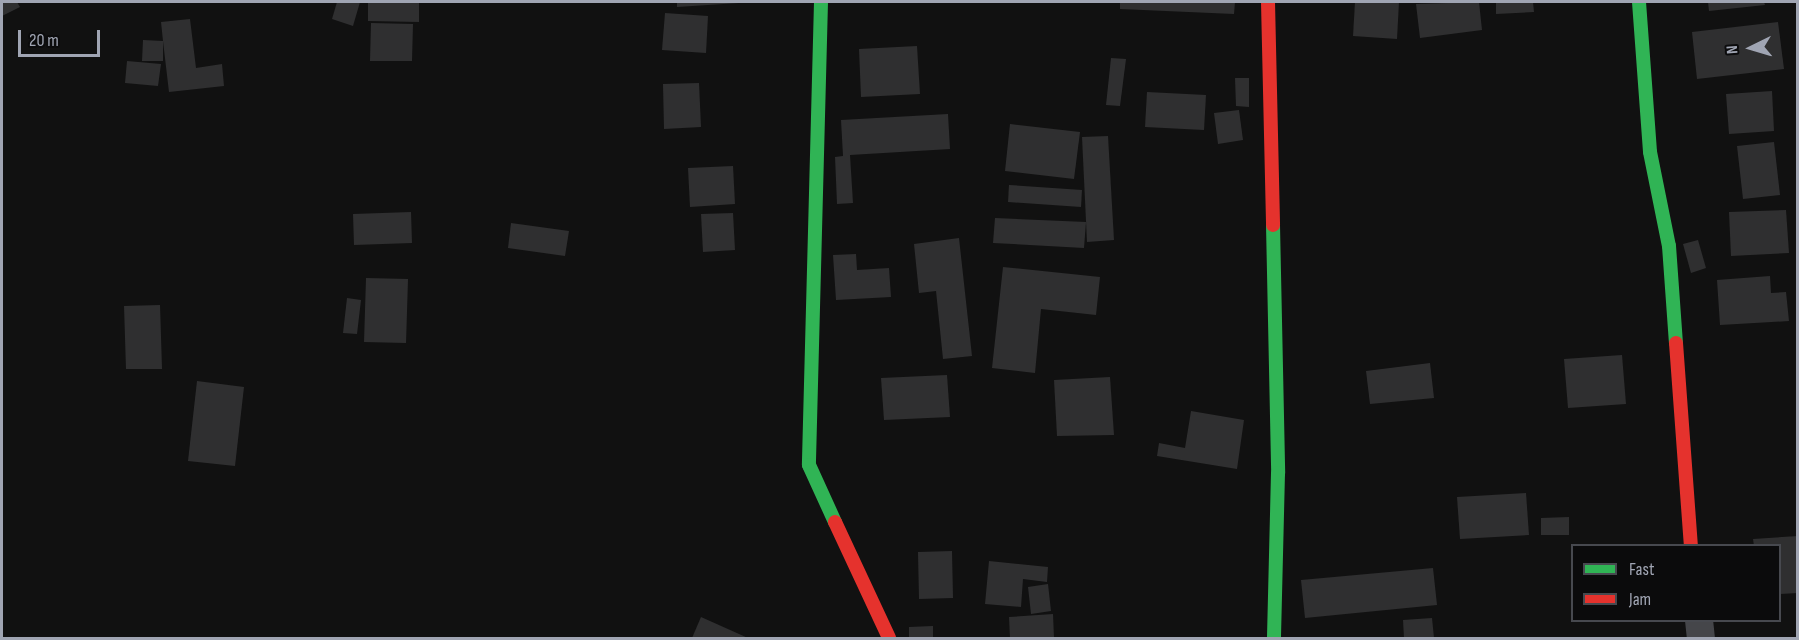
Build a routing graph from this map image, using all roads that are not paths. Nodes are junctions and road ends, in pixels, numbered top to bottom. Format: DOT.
graph roads {
  1 [pos="821,2"];
  2 [pos="1268,2"];
  3 [pos="1639,2"];
  4 [pos="1691,544"];
  5 [pos="1699,622"];
  6 [pos="889,639"];
  7 [pos="1274,639"];
  8 [pos="1701,639"];
  1 -- 6 [label="street"];
  2 -- 7 [label="street"];
  3 -- 4 [label="street"];
  5 -- 8 [label="street"];
}
